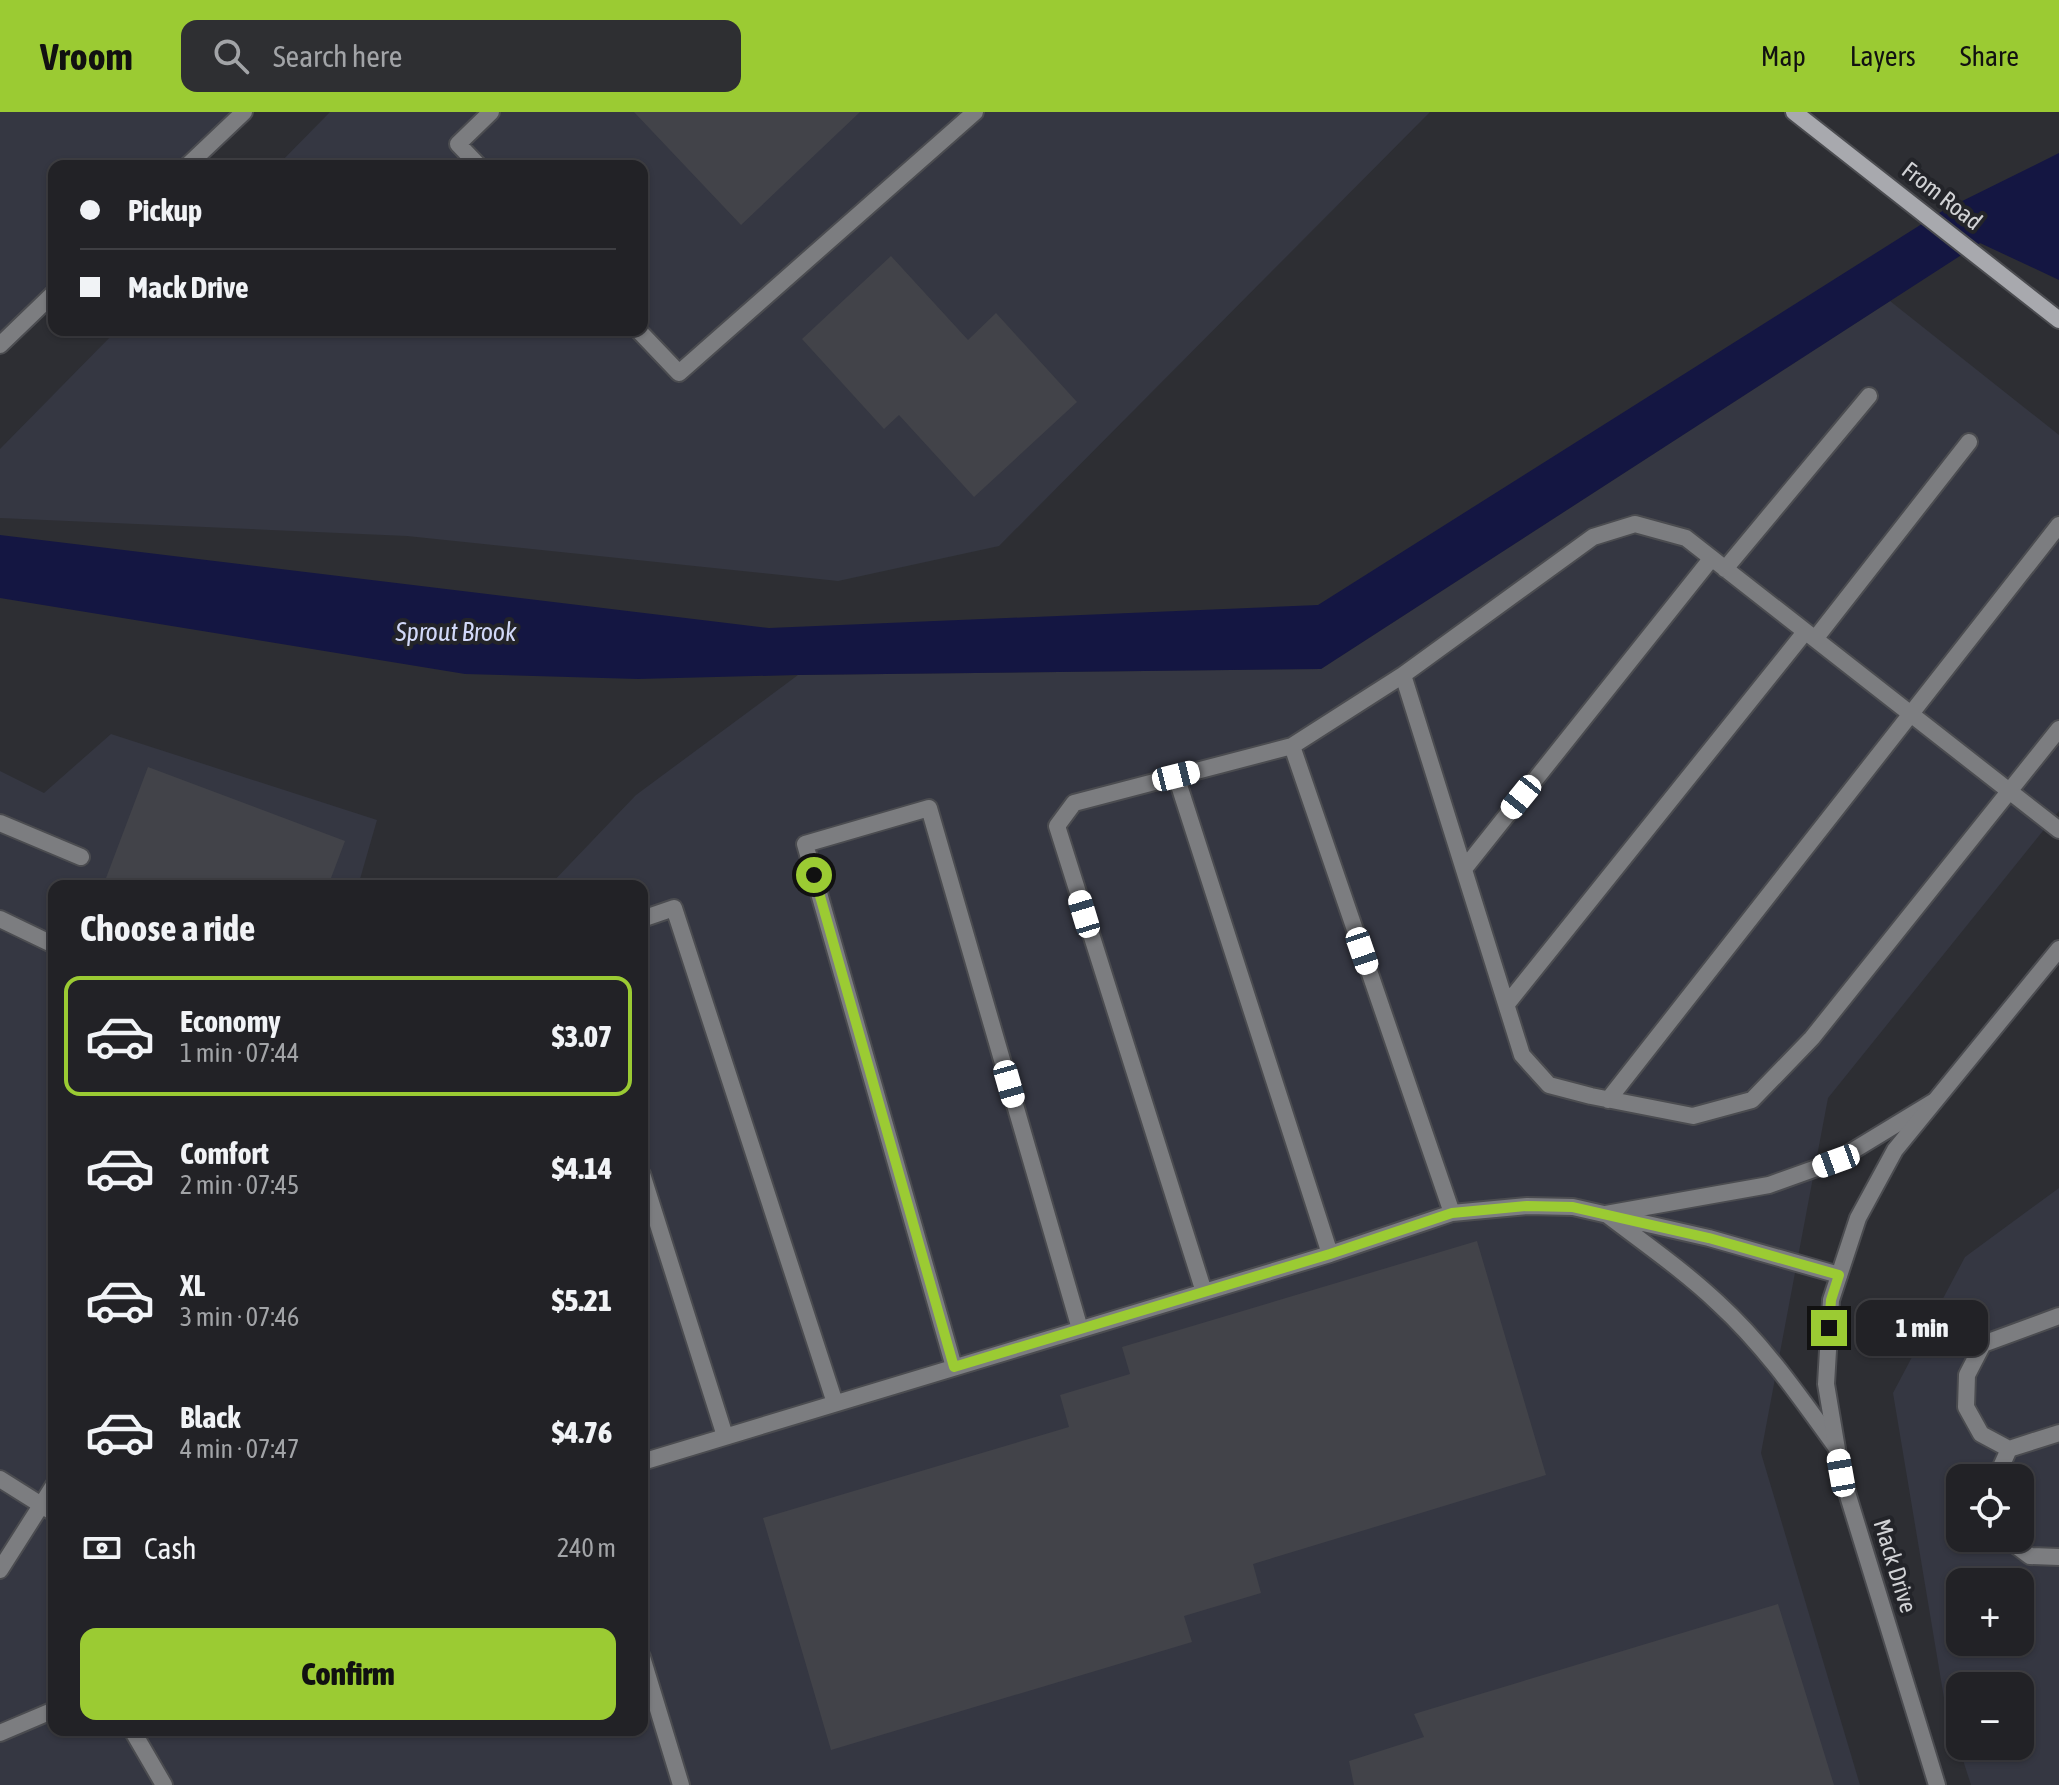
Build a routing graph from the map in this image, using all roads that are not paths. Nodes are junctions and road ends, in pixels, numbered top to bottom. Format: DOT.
graph roads {
  1 [pos="244,112"];
  2 [pos="491,112"];
  3 [pos="975,112"];
  4 [pos="1794,112"];
  5 [pos="193,160"];
  6 [pos="473,160"];
  7 [pos="48,299"];
  8 [pos="2059,320"];
  9 [pos="644,336"];
  10 [pos="0,345"];
  11 [pos="1869,396"];
  12 [pos="1969,442"];
  13 [pos="2059,525"];
  14 [pos="1711,559"];
  15 [pos="1725,569"];
  16 [pos="1810,636"];
  17 [pos="1403,675"];
  18 [pos="1910,714"];
  19 [pos="2059,729"];
  20 [pos="1292,746"];
  21 [pos="1176,776"];
  22 [pos="2008,791"];
  23 [pos="0,823"];
  24 [pos="2059,830"];
  25 [pos="81,857"];
  26 [pos="1464,869"];
  27 [pos="648,917"];
  28 [pos="0,919"];
  29 [pos="48,942"];
  30 [pos="2059,949"];
  31 [pos="1507,1004"];
  32 [pos="1938,1099"];
  33 [pos="1608,1100"];
  34 [pos="648,1193"];
  35 [pos="1452,1213"];
  36 [pos="1606,1214"];
  37 [pos="1330,1254"];
  38 [pos="1839,1275"];
  39 [pos="1204,1292"];
  40 [pos="2059,1316"];
  41 [pos="1080,1329"];
  42 [pos="954,1367"];
  43 [pos="835,1403"];
  44 [pos="2059,1433"];
  45 [pos="725,1436"];
  46 [pos="1836,1447"];
  47 [pos="2009,1449"];
  48 [pos="648,1460"];
  49 [pos="2002,1464"];
  50 [pos="0,1479"];
  51 [pos="48,1509"];
  52 [pos="2025,1552"];
  53 [pos="2059,1557"];
  54 [pos="0,1570"];
  55 [pos="648,1677"];
  56 [pos="48,1713"];
  57 [pos="0,1733"];
  58 [pos="135,1736"];
  59 [pos="164,1785"];
  60 [pos="681,1785"];
  61 [pos="1937,1785"];
  1 -- 5 [label="street"];
  2 -- 6 [label="street"];
  3 -- 9 [label="street"];
  4 -- 8 [label="street, From Road"];
  7 -- 10 [label="street"];
  11 -- 15 [label="street"];
  12 -- 16 [label="street"];
  13 -- 18 [label="street"];
  14 -- 15 [label="street"];
  14 -- 17 [label="street"];
  14 -- 26 [label="street"];
  15 -- 16 [label="street"];
  16 -- 18 [label="street"];
  16 -- 31 [label="street"];
  17 -- 20 [label="street"];
  17 -- 26 [label="street"];
  18 -- 22 [label="street"];
  18 -- 33 [label="street"];
  19 -- 22 [label="street"];
  20 -- 21 [label="street"];
  20 -- 35 [label="street"];
  21 -- 37 [label="street"];
  21 -- 39 [label="street"];
  22 -- 24 [label="street"];
  22 -- 33 [label="street"];
  23 -- 25 [label="street"];
  26 -- 31 [label="street"];
  27 -- 43 [label="street"];
  28 -- 29 [label="street"];
  30 -- 32 [label="street, Mack Drive"];
  31 -- 33 [label="street"];
  32 -- 36 [label="street"];
  32 -- 38 [label="street, Mack Drive"];
  34 -- 45 [label="street"];
  35 -- 36 [label="street"];
  35 -- 37 [label="street"];
  36 -- 38 [label="street"];
  36 -- 46 [label="street"];
  37 -- 39 [label="street"];
  38 -- 46 [label="street, Mack Drive"];
  39 -- 41 [label="street"];
  40 -- 47 [label="street"];
  41 -- 42 [label="street"];
  41 -- 42 [label="street"];
  42 -- 43 [label="street"];
  43 -- 45 [label="street"];
  44 -- 47 [label="street"];
  45 -- 48 [label="street"];
  46 -- 61 [label="street, Mack Drive"];
  47 -- 49 [label="street"];
  50 -- 51 [label="street"];
  51 -- 54 [label="street"];
  52 -- 53 [label="street"];
  55 -- 60 [label="street"];
  56 -- 57 [label="street"];
  58 -- 59 [label="street"];
}
